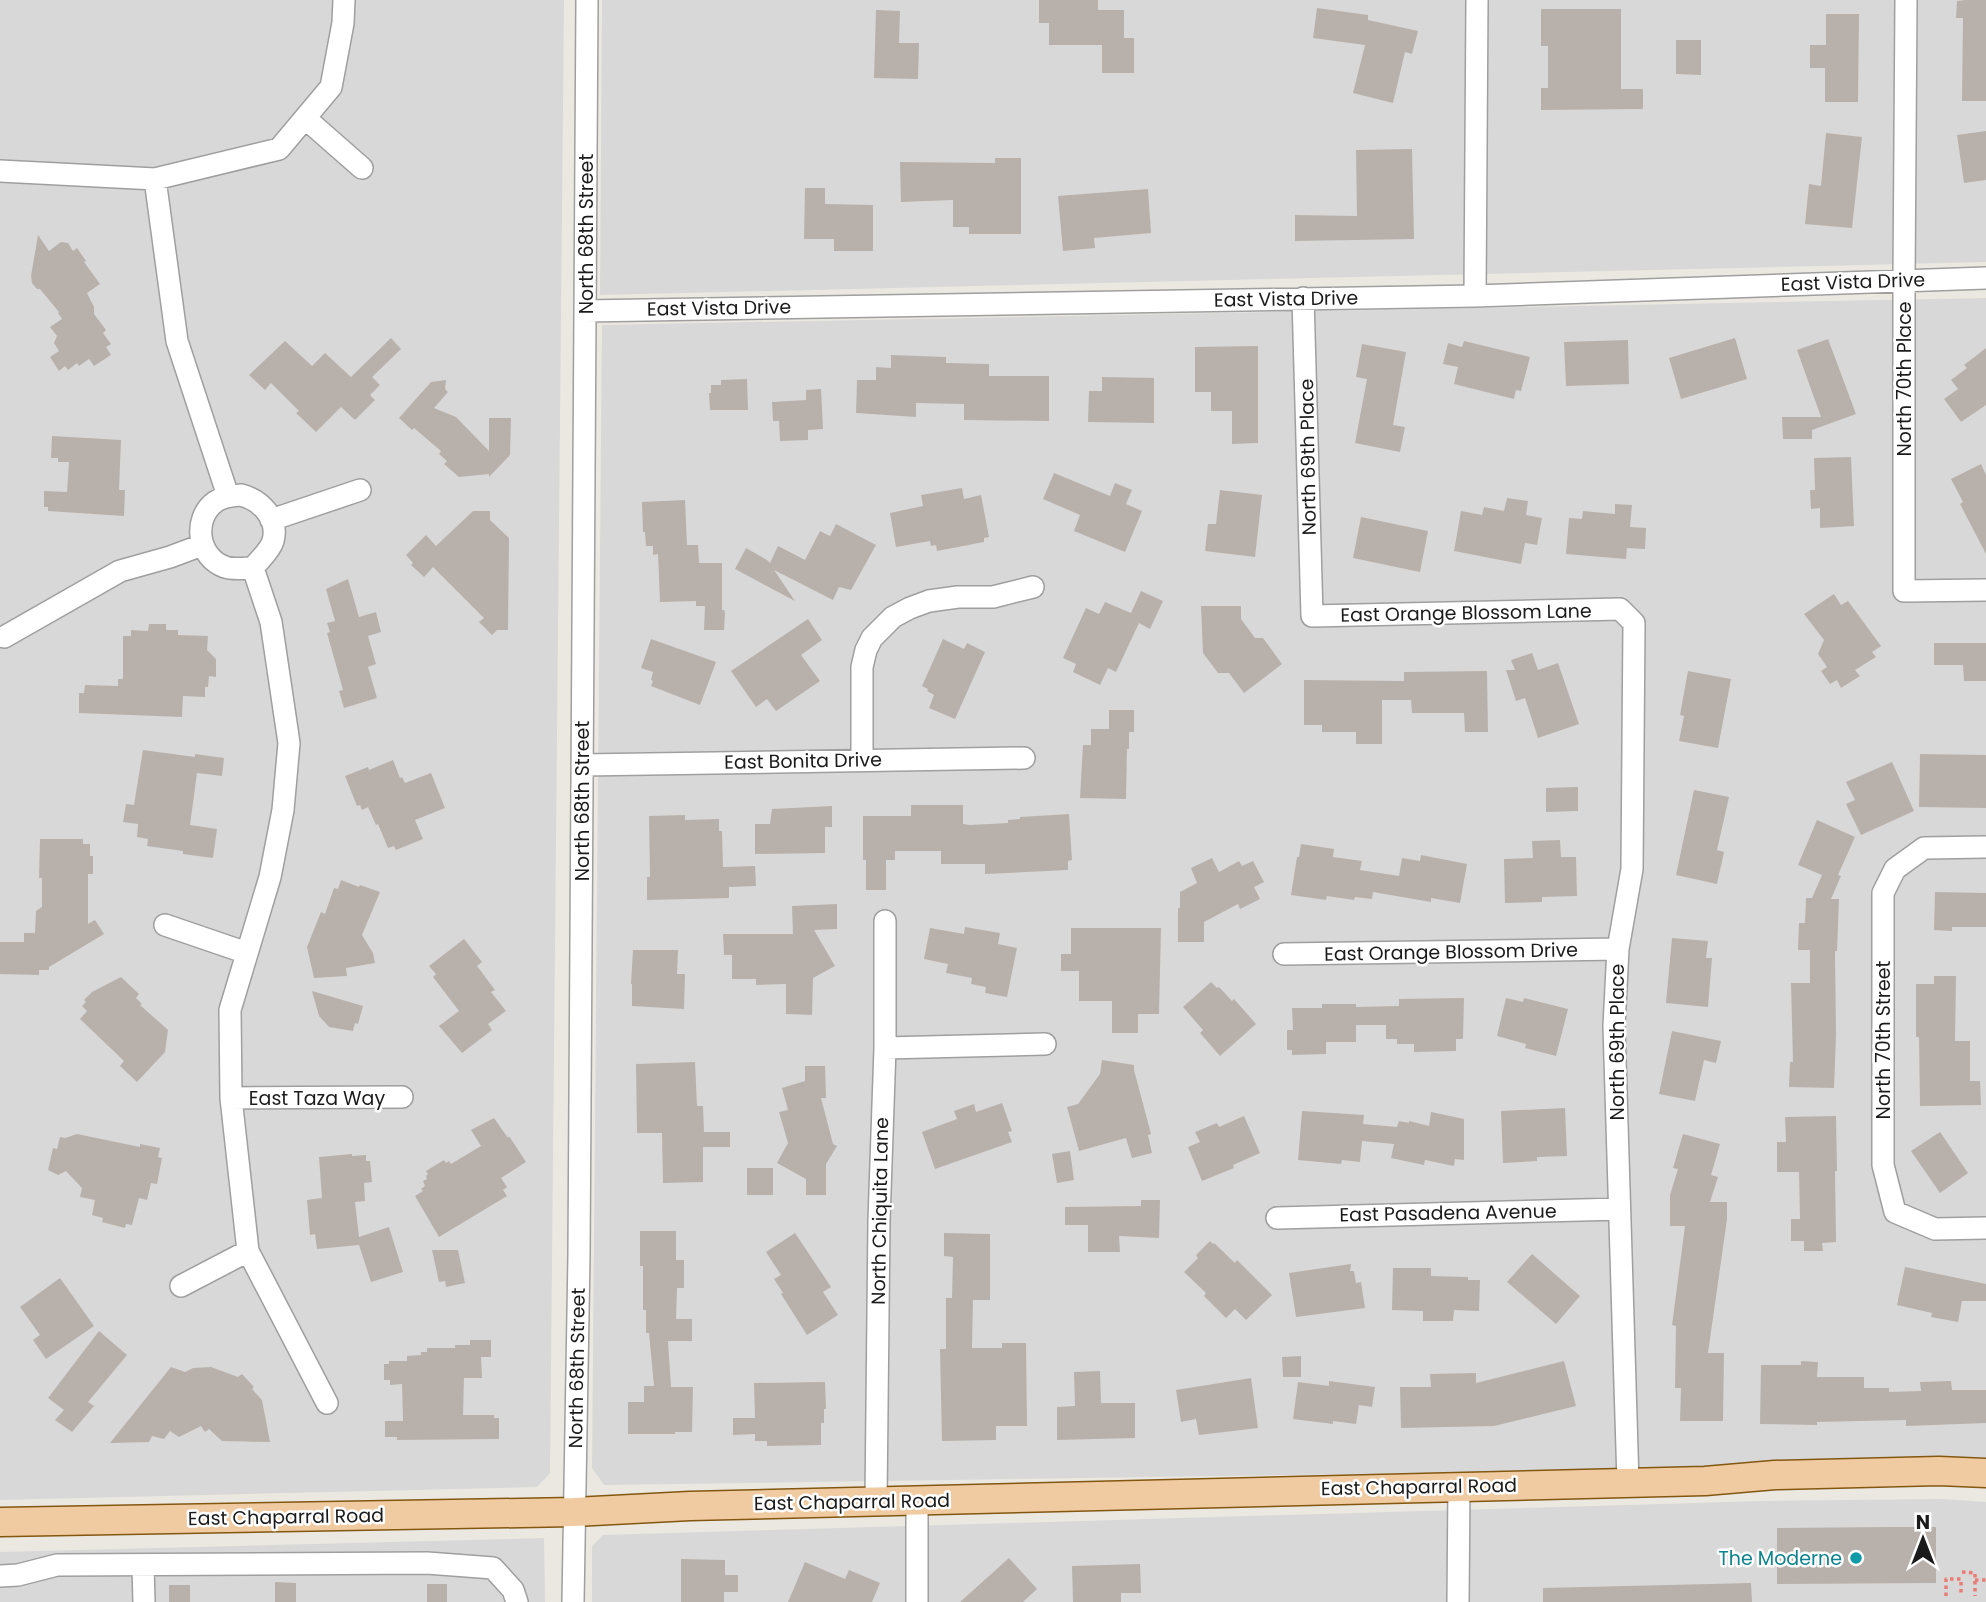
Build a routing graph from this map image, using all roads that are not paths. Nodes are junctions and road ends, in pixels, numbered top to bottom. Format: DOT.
graph roads {
  1 [pos="344,0"];
  2 [pos="587,0"];
  3 [pos="1477,0"];
  4 [pos="1906,0"];
  5 [pos="305,118"];
  6 [pos="362,168"];
  7 [pos="0,171"];
  8 [pos="155,178"];
  9 [pos="1986,278"];
  10 [pos="1904,280"];
  11 [pos="1475,296"];
  12 [pos="1303,299"];
  13 [pos="585,311"];
  14 [pos="360,490"];
  15 [pos="228,496"];
  16 [pos="271,520"];
  17 [pos="202,545"];
  18 [pos="253,568"];
  19 [pos="1033,587"];
  20 [pos="1986,590"];
  21 [pos="1620,609"];
  22 [pos="1312,617"];
  23 [pos="4,637"];
  24 [pos="1024,758"];
  25 [pos="862,760"];
  26 [pos="583,765"];
  27 [pos="1986,847"];
  28 [pos="885,921"];
  29 [pos="166,925"];
  30 [pos="1618,949"];
  31 [pos="247,954"];
  32 [pos="1284,954"];
  33 [pos="1045,1044"];
  34 [pos="885,1048"];
  35 [pos="402,1097"];
  36 [pos="231,1098"];
  37 [pos="1619,1209"];
  38 [pos="1277,1218"];
  39 [pos="1986,1228"];
  40 [pos="248,1251"];
  41 [pos="181,1286"];
  42 [pos="327,1403"];
  43 [pos="1986,1473"];
  44 [pos="1704,1481"];
  45 [pos="1628,1482"];
  46 [pos="1459,1486"];
  47 [pos="1986,1492"];
  48 [pos="917,1500"];
  49 [pos="876,1502"];
  50 [pos="574,1512"];
  51 [pos="0,1522"];
  52 [pos="143,1565"];
  53 [pos="0,1576"];
  54 [pos="144,1602"];
  55 [pos="517,1602"];
  56 [pos="573,1602"];
  57 [pos="917,1602"];
  58 [pos="1458,1602"];
  1 -- 5 [label="street"];
  2 -- 13 [label="street, North 68th Street"];
  3 -- 11 [label="street"];
  4 -- 10 [label="street, North 70th Place"];
  5 -- 6 [label="street"];
  5 -- 8 [label="street"];
  7 -- 8 [label="street"];
  8 -- 15 [label="street"];
  9 -- 10 [label="street, East Vista Drive"];
  10 -- 11 [label="street, East Vista Drive"];
  10 -- 20 [label="street, North 70th Place"];
  11 -- 12 [label="street, East Vista Drive"];
  12 -- 13 [label="street, East Vista Drive"];
  12 -- 22 [label="street, North 69th Place"];
  13 -- 26 [label="street, North 68th Street"];
  14 -- 16 [label="street"];
  15 -- 16 [label="street"];
  15 -- 17 [label="street"];
  16 -- 18 [label="street"];
  17 -- 18 [label="street"];
  17 -- 23 [label="street"];
  18 -- 31 [label="street"];
  19 -- 25 [label="street"];
  21 -- 22 [label="street, East Orange Blossom Lane"];
  21 -- 30 [label="street, North 69th Place"];
  24 -- 25 [label="street, East Bonita Drive"];
  25 -- 26 [label="street, East Bonita Drive"];
  26 -- 50 [label="street, North 68th Street"];
  27 -- 39 [label="street, North 70th Street"];
  28 -- 34 [label="street, North Chiquita Lane"];
  29 -- 31 [label="street"];
  30 -- 32 [label="street, East Orange Blossom Drive"];
  30 -- 37 [label="street, North 69th Place"];
  31 -- 36 [label="street"];
  33 -- 34 [label="street"];
  34 -- 49 [label="street, North Chiquita Lane"];
  35 -- 36 [label="street, East Taza Way"];
  36 -- 40 [label="street"];
  37 -- 38 [label="street, East Pasadena Avenue"];
  37 -- 45 [label="street, North 69th Place"];
  40 -- 41 [label="street"];
  40 -- 42 [label="street"];
  43 -- 44 [label="main road, East Chaparral Road"];
  44 -- 45 [label="main road, East Chaparral Road"];
  44 -- 47 [label="main road, East Chaparral Road"];
  45 -- 46 [label="main road, East Chaparral Road"];
  46 -- 48 [label="main road, East Chaparral Road"];
  46 -- 58 [label="street"];
  48 -- 49 [label="main road, East Chaparral Road"];
  48 -- 57 [label="street"];
  49 -- 50 [label="main road, East Chaparral Road"];
  50 -- 51 [label="main road, East Chaparral Road"];
  50 -- 56 [label="street, North 68th Street"];
  52 -- 53 [label="street"];
  52 -- 54 [label="street"];
  52 -- 55 [label="street"];
}
